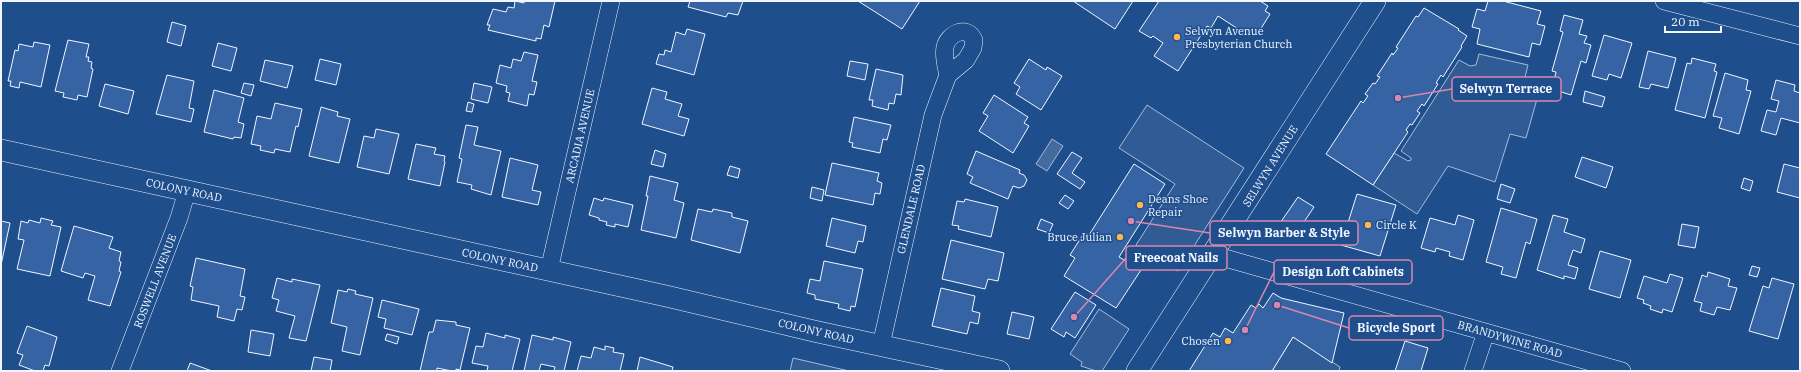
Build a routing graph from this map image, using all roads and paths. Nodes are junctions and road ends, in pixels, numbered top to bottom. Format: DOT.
graph roads {
  1 [pos="611,1"];
  2 [pos="1375,1"];
  3 [pos="1664,1"];
  4 [pos="1800,36"];
  5 [pos="948,75"];
  6 [pos="1,150"];
  7 [pos="187,191"];
  8 [pos="1214,252"];
  9 [pos="549,270"];
  10 [pos="1486,332"];
  11 [pos="881,345"];
  12 [pos="120,371"];
  13 [pos="999,371"];
  14 [pos="1137,371"];
  15 [pos="1473,371"];
  16 [pos="1622,371"];
  1 -- 9 [label="street, ARCADIA AVENUE"];
  2 -- 8 [label="street, SELWYN AVENUE"];
  3 -- 4 [label="street"];
  5 -- 11 [label="street, GLENDALE ROAD"];
  6 -- 7 [label="street, COLONY ROAD"];
  7 -- 9 [label="street, COLONY ROAD"];
  7 -- 12 [label="street, ROSWELL AVENUE"];
  8 -- 10 [label="street, BRANDYWINE ROAD"];
  8 -- 14 [label="street, SELWYN AVENUE"];
  9 -- 11 [label="street, COLONY ROAD"];
  10 -- 15 [label="street"];
  10 -- 16 [label="street, BRANDYWINE ROAD"];
  11 -- 13 [label="street, COLONY ROAD"];
}
